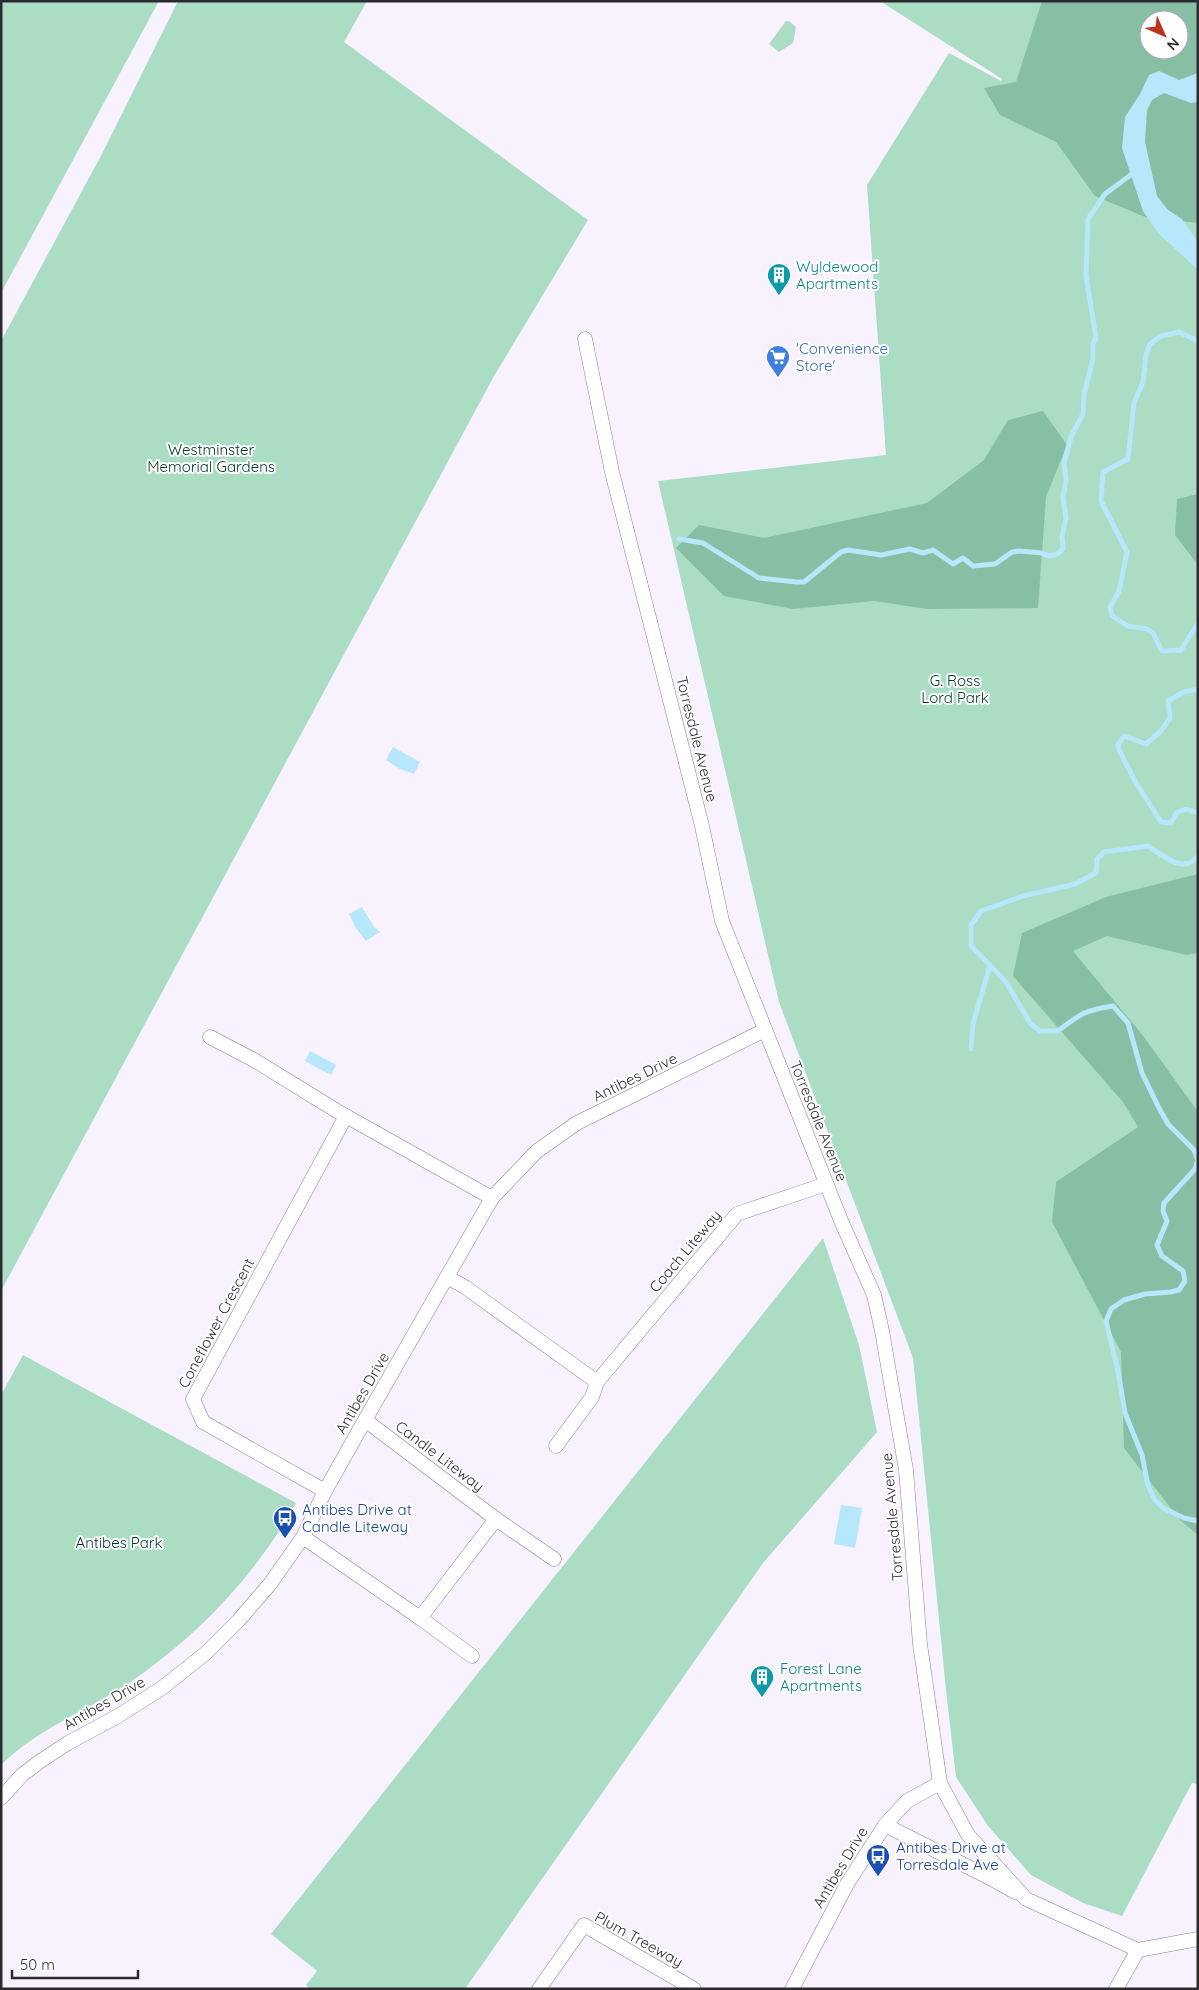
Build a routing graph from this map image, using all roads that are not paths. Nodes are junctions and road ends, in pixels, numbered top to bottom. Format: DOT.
graph roads {
  1 [pos="585,339"];
  2 [pos="765,1030"];
  3 [pos="210,1037"];
  4 [pos="346,1116"];
  5 [pos="826,1184"];
  6 [pos="492,1198"];
  7 [pos="447,1277"];
  8 [pos="597,1382"];
  9 [pos="365,1420"];
  10 [pos="556,1446"];
  11 [pos="325,1491"];
  12 [pos="496,1519"];
  13 [pos="303,1537"];
  14 [pos="554,1559"];
  15 [pos="420,1618"];
  16 [pos="472,1656"];
  17 [pos="940,1783"];
  18 [pos="1,1798"];
  19 [pos="885,1824"];
  20 [pos="1026,1899"];
  21 [pos="1198,1939"];
  22 [pos="1138,1950"];
  23 [pos="539,1989"];
  24 [pos="694,1989"];
  25 [pos="792,1989"];
  26 [pos="1116,1989"];
  1 -- 2 [label="street, Torresdale Avenue"];
  2 -- 5 [label="street, Torresdale Avenue"];
  2 -- 6 [label="street, Antibes Drive"];
  3 -- 4 [label="street"];
  4 -- 6 [label="street"];
  4 -- 11 [label="street, Coneflower Crescent"];
  5 -- 8 [label="street, Coach Liteway"];
  5 -- 17 [label="street, Torresdale Avenue"];
  6 -- 7 [label="street, Antibes Drive"];
  7 -- 8 [label="street"];
  7 -- 9 [label="street, Antibes Drive"];
  8 -- 10 [label="street, Coach Liteway"];
  9 -- 11 [label="street, Antibes Drive"];
  9 -- 12 [label="street, Candle Liteway"];
  11 -- 13 [label="street, Antibes Drive"];
  12 -- 14 [label="street, Candle Liteway"];
  12 -- 15 [label="street"];
  13 -- 15 [label="street"];
  13 -- 18 [label="street, Antibes Drive"];
  15 -- 16 [label="street"];
  17 -- 19 [label="street, Antibes Drive"];
  17 -- 20 [label="street, Torresdale Avenue"];
  19 -- 20 [label="street, Torresdale Avenue"];
  19 -- 25 [label="street, Antibes Drive"];
  20 -- 22 [label="street, Torresdale Avenue"];
  21 -- 22 [label="street"];
  22 -- 26 [label="street"];
  23 -- 24 [label="street, Plum Treeway"];
}
